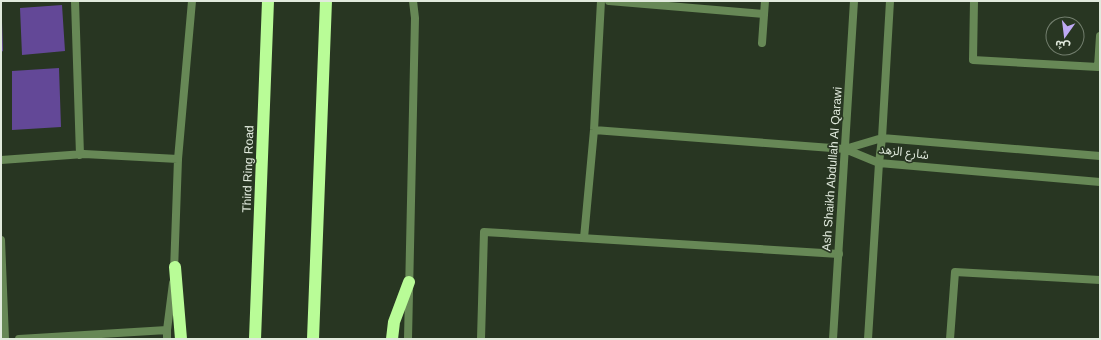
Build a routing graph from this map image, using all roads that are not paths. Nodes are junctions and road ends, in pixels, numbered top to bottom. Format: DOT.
graph roads {
  1 [pos="75,1"];
  2 [pos="192,1"];
  3 [pos="268,1"];
  4 [pos="326,1"];
  5 [pos="413,1"];
  6 [pos="601,1"];
  7 [pos="609,1"];
  8 [pos="765,1"];
  9 [pos="854,1"];
  10 [pos="890,1"];
  11 [pos="974,1"];
  12 [pos="764,14"];
  13 [pos="1100,36"];
  14 [pos="762,43"];
  15 [pos="594,130"];
  16 [pos="882,138"];
  17 [pos="845,149"];
  18 [pos="80,155"];
  19 [pos="1100,156"];
  20 [pos="178,159"];
  21 [pos="1,160"];
  22 [pos="879,163"];
  23 [pos="1100,182"];
  24 [pos="584,238"];
  25 [pos="1,240"];
  26 [pos="839,254"];
  27 [pos="175,267"];
  28 [pos="1100,280"];
  29 [pos="409,282"];
  30 [pos="166,335"];
  31 [pos="5,339"];
  32 [pos="19,339"];
  33 [pos="181,339"];
  34 [pos="255,339"];
  35 [pos="313,339"];
  36 [pos="392,339"];
  37 [pos="408,339"];
  38 [pos="481,339"];
  39 [pos="833,339"];
  40 [pos="868,339"];
  41 [pos="950,339"];
  1 -- 18 [label="street"];
  2 -- 20 [label="street"];
  3 -- 34 [label="highway, Third Ring Road"];
  4 -- 35 [label="highway"];
  5 -- 29 [label="street"];
  6 -- 15 [label="street"];
  7 -- 12 [label="street"];
  8 -- 12 [label="street"];
  9 -- 17 [label="street, Ash Shaikh Abdullah Al Qarawi"];
  10 -- 16 [label="street"];
  11 -- 13 [label="street"];
  12 -- 14 [label="street"];
  15 -- 17 [label="street"];
  15 -- 24 [label="street"];
  16 -- 17 [label="street, شارع الزهد"];
  16 -- 19 [label="street, شارع الزهد"];
  16 -- 22 [label="street"];
  17 -- 22 [label="street, شارع الزهد"];
  17 -- 26 [label="street, Ash Shaikh Abdullah Al Qarawi"];
  18 -- 20 [label="street"];
  18 -- 21 [label="street"];
  20 -- 27 [label="street"];
  22 -- 23 [label="street, شارع الزهد"];
  22 -- 40 [label="street"];
  24 -- 26 [label="street"];
  24 -- 38 [label="street"];
  25 -- 31 [label="street"];
  26 -- 39 [label="street, Ash Shaikh Abdullah Al Qarawi"];
  27 -- 30 [label="street"];
  27 -- 33 [label="highway"];
  28 -- 41 [label="street"];
  29 -- 36 [label="highway"];
  29 -- 37 [label="street"];
  30 -- 32 [label="street"];
}
